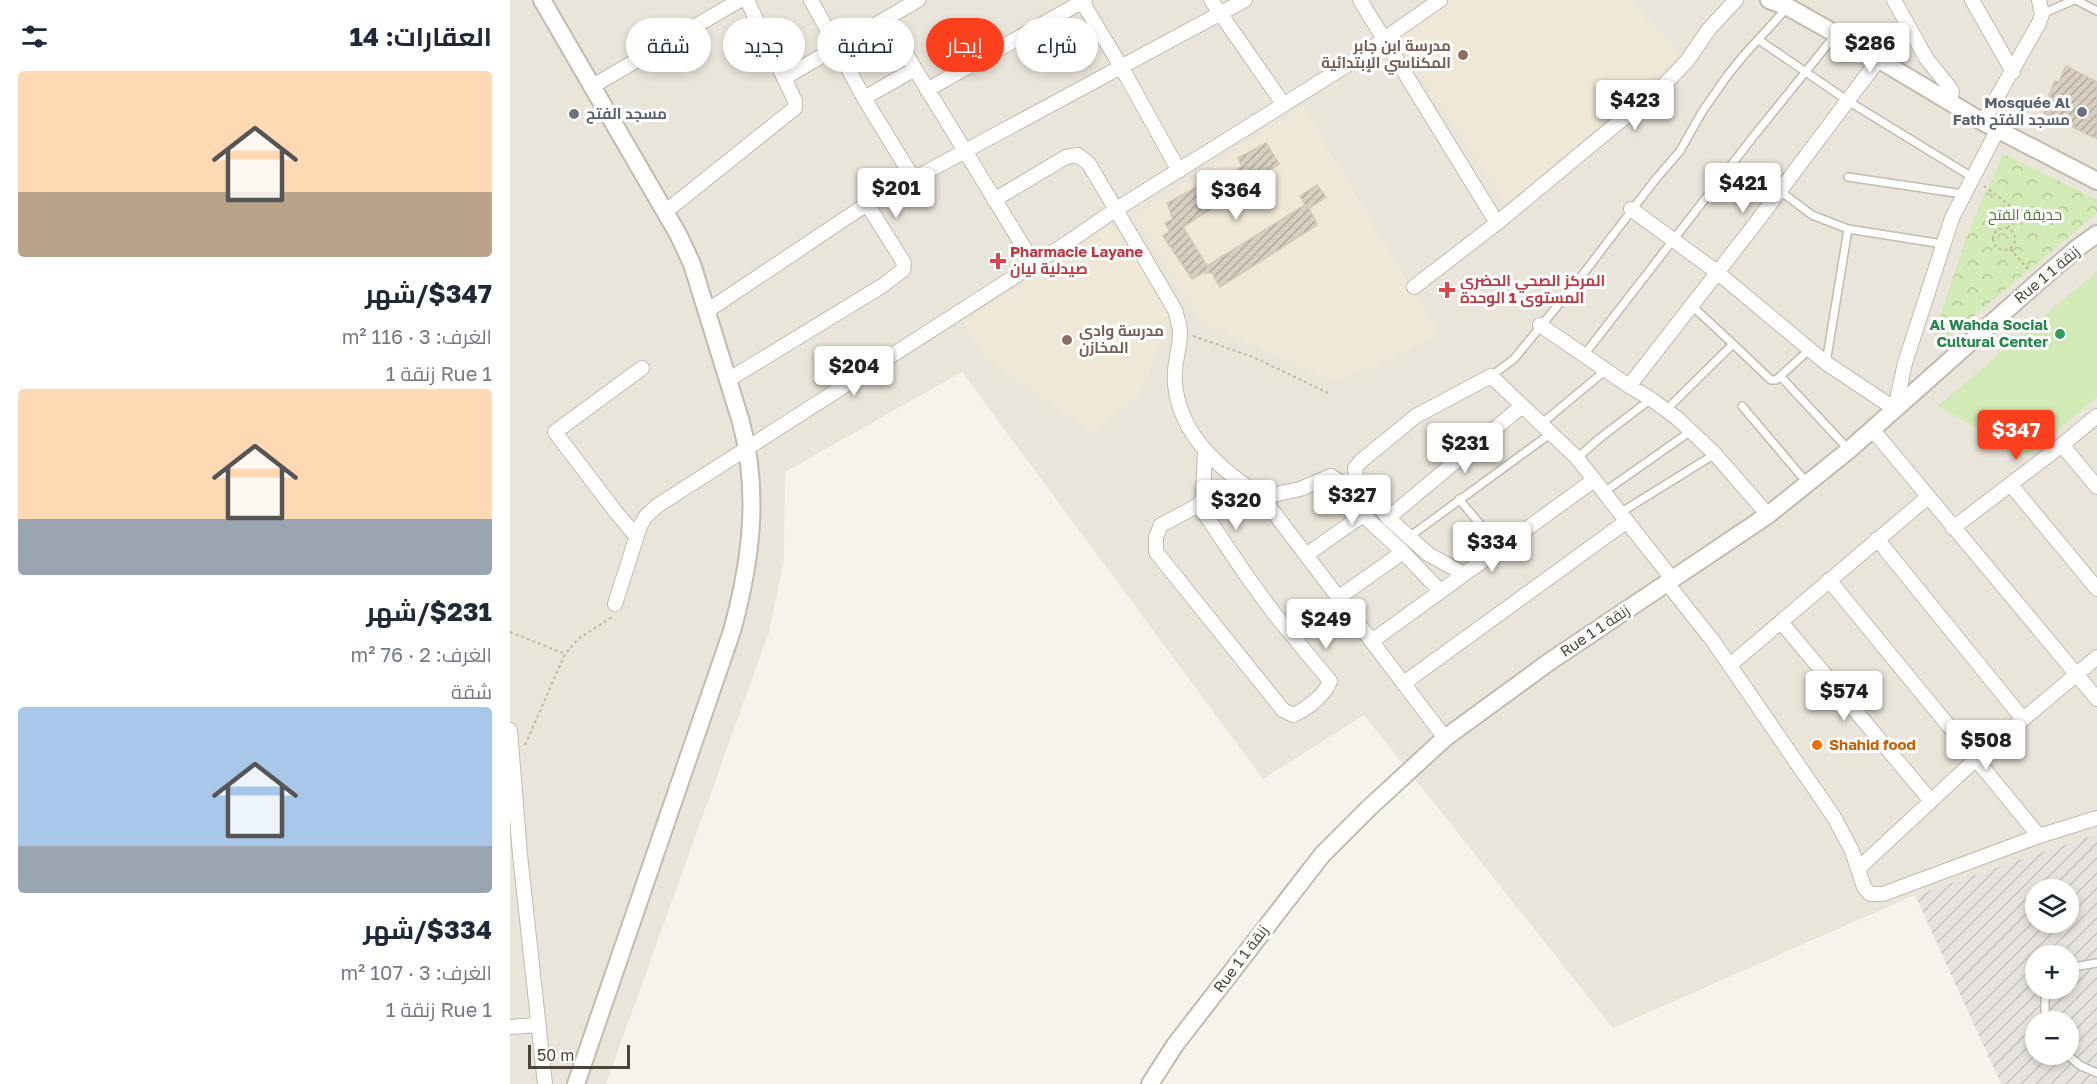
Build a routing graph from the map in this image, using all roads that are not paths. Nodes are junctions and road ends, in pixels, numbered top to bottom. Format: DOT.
graph roads {
  1 [pos="542,0"];
  2 [pos="740,0"];
  3 [pos="747,0"];
  4 [pos="811,0"];
  5 [pos="918,0"];
  6 [pos="1211,0"];
  7 [pos="1245,0"];
  8 [pos="1360,0"];
  9 [pos="1440,0"];
  10 [pos="1736,0"];
  11 [pos="1769,0"];
  12 [pos="1894,0"];
  13 [pos="1972,0"];
  14 [pos="2075,0"];
  15 [pos="1083,1"];
  16 [pos="1788,7"];
  17 [pos="2040,7"];
  18 [pos="2097,11"];
  19 [pos="1220,14"];
  20 [pos="820,18"];
  21 [pos="888,18"];
  22 [pos="1836,34"];
  23 [pos="1385,38"];
  24 [pos="1759,40"];
  25 [pos="817,58"];
  26 [pos="1879,59"];
  27 [pos="1122,68"];
  28 [pos="915,69"];
  29 [pos="849,72"];
  30 [pos="1805,72"];
  31 [pos="2013,72"];
  32 [pos="784,78"];
  33 [pos="591,87"];
  34 [pos="927,90"];
  35 [pos="864,98"];
  36 [pos="1848,101"];
  37 [pos="1948,102"];
  38 [pos="1284,105"];
  39 [pos="1990,126"];
  40 [pos="965,152"];
  41 [pos="1179,171"];
  42 [pos="1848,177"];
  43 [pos="1972,177"];
  44 [pos="913,178"];
  45 [pos="2097,181"];
  46 [pos="1780,191"];
  47 [pos="1963,194"];
  48 [pos="994,200"];
  49 [pos="867,204"];
  50 [pos="1631,209"];
  51 [pos="1115,210"];
  52 [pos="665,212"];
  53 [pos="1497,223"];
  54 [pos="1848,229"];
  55 [pos="2097,234"];
  56 [pos="1674,241"];
  57 [pos="1942,244"];
  58 [pos="1034,264"];
  59 [pos="1717,272"];
  60 [pos="1414,287"];
  61 [pos="1691,305"];
  62 [pos="707,311"];
  63 [pos="1540,325"];
  64 [pos="1733,345"];
  65 [pos="1809,350"];
  66 [pos="1584,355"];
  67 [pos="1826,363"];
  68 [pos="642,368"];
  69 [pos="1606,370"];
  70 [pos="1491,376"];
  71 [pos="1781,377"];
  72 [pos="728,380"];
  73 [pos="1629,386"];
  74 [pos="1651,399"];
  75 [pos="1522,406"];
  76 [pos="1742,406"];
  77 [pos="1895,409"];
  78 [pos="1666,410"];
  79 [pos="2097,416"];
  80 [pos="1546,429"];
  81 [pos="1872,429"];
  82 [pos="1691,431"];
  83 [pos="2062,445"];
  84 [pos="748,446"];
  85 [pos="1205,450"];
  86 [pos="1849,450"];
  87 [pos="1715,454"];
  88 [pos="1577,458"];
  89 [pos="1594,480"];
  90 [pos="1808,484"];
  91 [pos="2011,484"];
  92 [pos="2097,486"];
  93 [pos="1604,492"];
  94 [pos="1262,497"];
  95 [pos="1928,497"];
  96 [pos="1459,499"];
  97 [pos="1199,505"];
  98 [pos="1363,515"];
  99 [pos="1768,515"];
  100 [pos="1623,517"];
  101 [pos="1388,518"];
  102 [pos="1953,528"];
  103 [pos="636,536"];
  104 [pos="1409,537"];
  105 [pos="1877,539"];
  106 [pos="1500,548"];
  107 [pos="1403,552"];
  108 [pos="1306,555"];
  109 [pos="1464,574"];
  110 [pos="1829,580"];
  111 [pos="1670,582"];
  112 [pos="2097,589"];
  113 [pos="1440,591"];
  114 [pos="1338,598"];
  115 [pos="615,604"];
  116 [pos="1781,622"];
  117 [pos="1372,641"];
  118 [pos="2097,657"];
  119 [pos="1730,665"];
  120 [pos="2077,676"];
  121 [pos="1404,683"];
  122 [pos="2097,699"];
  123 [pos="2023,719"];
  124 [pos="510,730"];
  125 [pos="1445,738"];
  126 [pos="1975,760"];
  127 [pos="1930,801"];
  128 [pos="2097,818"];
  129 [pos="2040,836"];
  130 [pos="515,855"];
  131 [pos="1858,868"];
  132 [pos="2097,963"];
  133 [pos="2079,966"];
  134 [pos="538,1025"];
  135 [pos="510,1027"];
  136 [pos="2079,1065"];
  137 [pos="2097,1072"];
  138 [pos="545,1084"];
  139 [pos="576,1084"];
  140 [pos="1150,1084"];
  1 -- 33 [label="street"];
  2 -- 33 [label="street"];
  3 -- 32 [label="street"];
  4 -- 20 [label="street"];
  5 -- 21 [label="street"];
  6 -- 19 [label="street"];
  7 -- 19 [label="street"];
  8 -- 23 [label="street"];
  9 -- 23 [label="street"];
  10 -- 53 [label="street"];
  11 -- 16 [label="street"];
  12 -- 37 [label="street"];
  13 -- 31 [label="street"];
  14 -- 17 [label="lane"];
  14 -- 18 [label="lane"];
  15 -- 27 [label="street"];
  15 -- 34 [label="street"];
  16 -- 22 [label="street"];
  16 -- 24 [label="lane"];
  17 -- 31 [label="street"];
  19 -- 27 [label="street"];
  19 -- 38 [label="street"];
  22 -- 26 [label="street"];
  22 -- 30 [label="lane"];
  23 -- 38 [label="street"];
  23 -- 53 [label="street"];
  24 -- 30 [label="lane"];
  24 -- 50 [label="lane"];
  25 -- 32 [label="street"];
  26 -- 36 [label="street"];
  26 -- 37 [label="street"];
  27 -- 40 [label="street"];
  27 -- 41 [label="street"];
  28 -- 34 [label="street"];
  28 -- 35 [label="street"];
  29 -- 35 [label="street"];
  30 -- 36 [label="lane"];
  30 -- 56 [label="lane"];
  31 -- 39 [label="street"];
  32 -- 52 [label="street"];
  33 -- 52 [label="street"];
  34 -- 40 [label="street"];
  35 -- 44 [label="street"];
  36 -- 43 [label="lane"];
  36 -- 46 [label="street"];
  37 -- 39 [label="street"];
  38 -- 41 [label="street"];
  39 -- 43 [label="street"];
  39 -- 45 [label="street"];
  40 -- 44 [label="street"];
  40 -- 48 [label="street"];
  41 -- 51 [label="street"];
  42 -- 47 [label="lane"];
  43 -- 47 [label="street"];
  44 -- 49 [label="street"];
  46 -- 54 [label="lane"];
  46 -- 59 [label="street"];
  47 -- 57 [label="street"];
  48 -- 51 [label="street"];
  48 -- 58 [label="street"];
  49 -- 62 [label="street"];
  49 -- 72 [label="street"];
  50 -- 56 [label="street"];
  50 -- 63 [label="lane"];
  51 -- 58 [label="street"];
  51 -- 85 [label="street"];
  52 -- 62 [label="street"];
  53 -- 60 [label="street"];
  54 -- 57 [label="lane"];
  54 -- 67 [label="lane"];
  55 -- 77 [label="street, Rue 1 زنقة 1"];
  56 -- 59 [label="street"];
  56 -- 66 [label="lane"];
  57 -- 77 [label="street"];
  58 -- 84 [label="street"];
  59 -- 61 [label="street"];
  59 -- 65 [label="street"];
  61 -- 64 [label="lane"];
  61 -- 73 [label="street"];
  62 -- 72 [label="street"];
  63 -- 66 [label="street"];
  63 -- 70 [label="lane"];
  64 -- 71 [label="lane"];
  64 -- 78 [label="lane"];
  65 -- 67 [label="street"];
  65 -- 71 [label="lane"];
  66 -- 69 [label="street"];
  67 -- 77 [label="street"];
  68 -- 103 [label="street"];
  69 -- 73 [label="street"];
  69 -- 80 [label="lane"];
  70 -- 75 [label="street"];
  70 -- 101 [label="street"];
  71 -- 86 [label="lane"];
  72 -- 84 [label="street"];
  73 -- 74 [label="street"];
  74 -- 78 [label="street"];
  74 -- 88 [label="lane"];
  75 -- 80 [label="street"];
  75 -- 101 [label="street"];
  76 -- 90 [label="lane"];
  77 -- 81 [label="street, Rue 1 زنقة 1"];
  78 -- 82 [label="street"];
  79 -- 83 [label="street"];
  80 -- 88 [label="street"];
  80 -- 96 [label="lane"];
  81 -- 86 [label="street, Rue 1 زنقة 1"];
  81 -- 95 [label="street"];
  82 -- 87 [label="street"];
  82 -- 93 [label="lane"];
  83 -- 91 [label="street"];
  83 -- 92 [label="street"];
  84 -- 103 [label="street"];
  84 -- 139 [label="street"];
  85 -- 94 [label="street"];
  85 -- 97 [label="street"];
  86 -- 90 [label="street, Rue 1 زنقة 1"];
  87 -- 99 [label="street"];
  87 -- 100 [label="lane"];
  88 -- 89 [label="street"];
  89 -- 93 [label="street"];
  89 -- 106 [label="street"];
  90 -- 99 [label="street, Rue 1 زنقة 1"];
  91 -- 102 [label="street"];
  91 -- 112 [label="street"];
  93 -- 100 [label="street"];
  94 -- 98 [label="street"];
  94 -- 108 [label="street"];
  95 -- 102 [label="street"];
  95 -- 105 [label="street"];
  96 -- 104 [label="lane"];
  96 -- 106 [label="lane"];
  97 -- 97 [label="street"];
  98 -- 107 [label="street"];
  98 -- 108 [label="street"];
  99 -- 111 [label="street, Rue 1 زنقة 1"];
  100 -- 111 [label="street"];
  100 -- 121 [label="street"];
  101 -- 104 [label="street"];
  102 -- 120 [label="street"];
  103 -- 115 [label="street"];
  104 -- 109 [label="street"];
  105 -- 110 [label="street"];
  105 -- 123 [label="street"];
  106 -- 109 [label="street"];
  107 -- 113 [label="street"];
  107 -- 114 [label="street"];
  108 -- 114 [label="street"];
  109 -- 113 [label="street"];
  110 -- 116 [label="street"];
  110 -- 126 [label="street"];
  111 -- 119 [label="street"];
  111 -- 125 [label="street, Rue 1 زنقة 1"];
  113 -- 117 [label="street"];
  114 -- 117 [label="street"];
  116 -- 119 [label="street"];
  116 -- 127 [label="street"];
  117 -- 121 [label="street"];
  118 -- 120 [label="street"];
  119 -- 131 [label="street"];
  120 -- 122 [label="street"];
  120 -- 123 [label="street"];
  121 -- 125 [label="street"];
  123 -- 126 [label="street"];
  124 -- 130 [label="street"];
  125 -- 140 [label="street, Rue 1 زنقة 1"];
  126 -- 127 [label="street"];
  126 -- 129 [label="street"];
  127 -- 131 [label="street"];
  128 -- 129 [label="street"];
  129 -- 131 [label="street"];
  130 -- 134 [label="street"];
  132 -- 133 [label="lane"];
  134 -- 135 [label="street"];
  134 -- 138 [label="street"];
  136 -- 137 [label="lane"];
}
